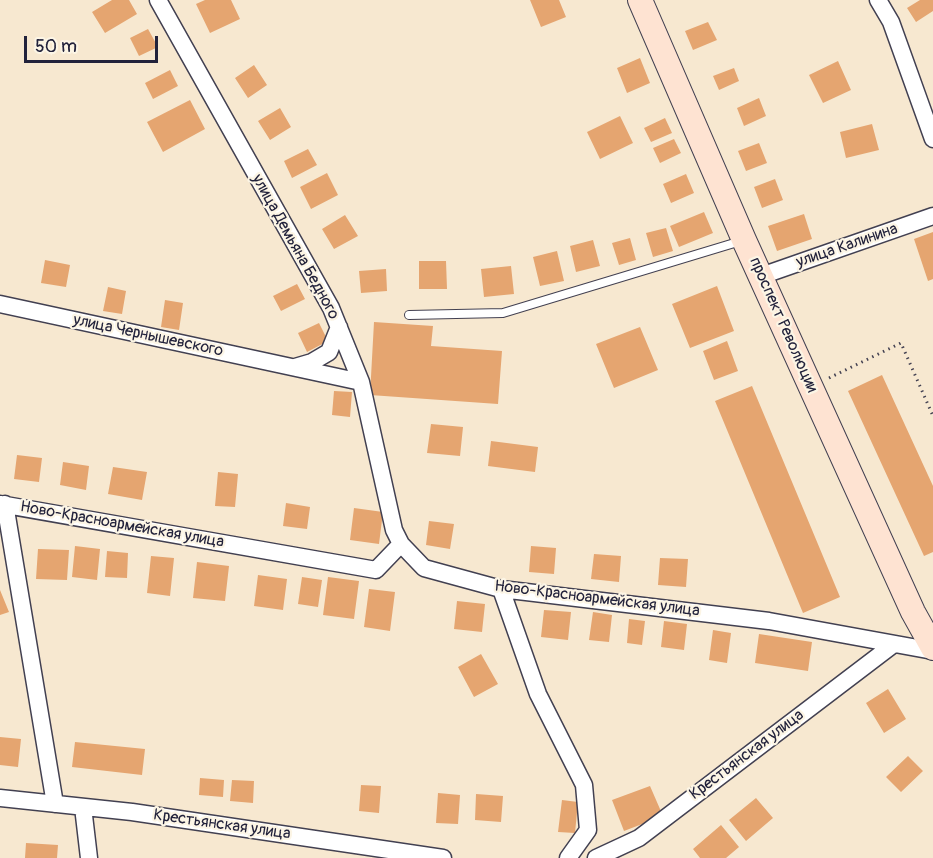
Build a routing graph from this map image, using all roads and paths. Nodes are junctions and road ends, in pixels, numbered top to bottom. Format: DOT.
graph roads {
  1 [pos="158,0"];
  2 [pos="640,0"];
  3 [pos="878,0"];
  4 [pos="933,139"];
  5 [pos="933,216"];
  6 [pos="744,240"];
  7 [pos="761,276"];
  8 [pos="0,304"];
  9 [pos="409,315"];
  10 [pos="339,327"];
  11 [pos="295,368"];
  12 [pos="361,382"];
  13 [pos="811,387"];
  14 [pos="933,416"];
  15 [pos="2,504"];
  16 [pos="401,544"];
  17 [pos="501,589"];
  18 [pos="894,644"];
  19 [pos="933,649"];
  20 [pos="0,798"];
  21 [pos="55,804"];
  22 [pos="83,807"];
  23 [pos="89,858"];
  24 [pos="443,858"];
  25 [pos="568,858"];
  26 [pos="596,858"];
  1 -- 10 [label="street, улица Демьяна Бедного"];
  2 -- 6 [label="street, проспект Революции"];
  3 -- 4 [label="street"];
  5 -- 7 [label="street, улица Калинина"];
  6 -- 7 [label="street, проспект Революции"];
  6 -- 9 [label="lane"];
  7 -- 13 [label="street, проспект Революции"];
  8 -- 11 [label="street, улица Чернышевского"];
  10 -- 11 [label="street"];
  10 -- 12 [label="street, улица Демьяна Бедного"];
  11 -- 12 [label="street, улица Чернышевского"];
  12 -- 16 [label="street, улица Демьяна Бедного"];
  13 -- 14 [label="path"];
  13 -- 19 [label="street, проспект Революции"];
  15 -- 16 [label="street, Ново-Красноармейская улица"];
  15 -- 21 [label="street"];
  16 -- 17 [label="street, Ново-Красноармейская улица"];
  17 -- 18 [label="street, Ново-Красноармейская улица"];
  17 -- 25 [label="street"];
  18 -- 19 [label="street, Ново-Красноармейская улица"];
  18 -- 26 [label="street, Крестьянская улица"];
  20 -- 21 [label="street, Крестьянская улица"];
  21 -- 22 [label="street, Крестьянская улица"];
  22 -- 23 [label="street"];
  22 -- 24 [label="street, Крестьянская улица"];
}
